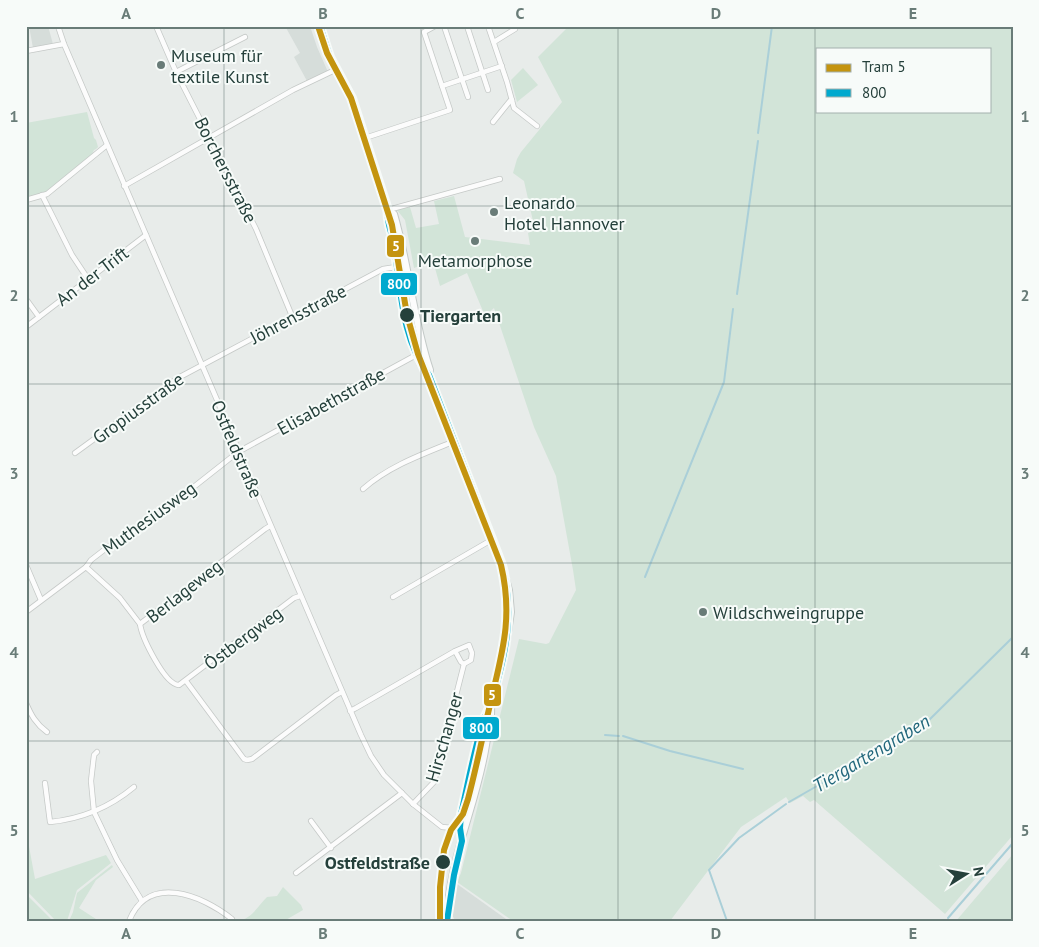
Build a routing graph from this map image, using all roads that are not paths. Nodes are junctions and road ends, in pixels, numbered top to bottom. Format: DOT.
graph roads {
  1 [pos="58,26"];
  2 [pos="156,26"];
  3 [pos="320,26"];
  4 [pos="435,26"];
  5 [pos="444,26"];
  6 [pos="467,26"];
  7 [pos="488,26"];
  8 [pos="515,29"];
  9 [pos="245,37"];
  10 [pos="494,42"];
  11 [pos="64,44"];
  12 [pos="26,51"];
  13 [pos="502,66"];
  14 [pos="337,69"];
  15 [pos="176,72"];
  16 [pos="483,73"];
  17 [pos="462,80"];
  18 [pos="442,86"];
  19 [pos="488,90"];
  20 [pos="468,97"];
  21 [pos="512,100"];
  22 [pos="493,122"];
  23 [pos="537,126"];
  24 [pos="209,137"];
  25 [pos="365,138"];
  26 [pos="107,145"];
  27 [pos="500,180"];
  28 [pos="124,186"];
  29 [pos="42,195"];
  30 [pos="26,200"];
  31 [pos="388,210"];
  32 [pos="146,235"];
  33 [pos="396,267"];
  34 [pos="88,279"];
  35 [pos="26,299"];
  36 [pos="292,316"];
  37 [pos="39,317"];
  38 [pos="26,327"];
  39 [pos="424,352"];
  40 [pos="416,355"];
  41 [pos="201,365"];
  42 [pos="429,375"];
  43 [pos="454,442"];
  44 [pos="238,452"];
  45 [pos="75,453"];
  46 [pos="364,489"];
  47 [pos="270,526"];
  48 [pos="493,539"];
  49 [pos="26,565"];
  50 [pos="86,567"];
  51 [pos="300,596"];
  52 [pos="393,597"];
  53 [pos="42,600"];
  54 [pos="26,612"];
  55 [pos="140,624"];
  56 [pos="455,651"];
  57 [pos="464,664"];
  58 [pos="186,681"];
  59 [pos="342,692"];
  60 [pos="26,703"];
  61 [pos="350,711"];
  62 [pos="46,732"];
  63 [pos="97,752"];
  64 [pos="45,783"];
  65 [pos="134,787"];
  66 [pos="402,793"];
  67 [pos="413,804"];
  68 [pos="94,812"];
  69 [pos="311,821"];
  70 [pos="43,822"];
  71 [pos="50,822"];
  72 [pos="463,829"];
  73 [pos="331,848"];
  74 [pos="296,873"];
  75 [pos="142,901"];
  76 [pos="232,919"];
  77 [pos="129,921"];
  78 [pos="447,921"];
  1 -- 11 [label="street, Ostfeldstraße"];
  2 -- 15 [label="street, Borchersstraße"];
  3 -- 14 [label="main road"];
  4 -- 18 [label="street"];
  5 -- 17 [label="street"];
  6 -- 16 [label="street"];
  7 -- 10 [label="street"];
  8 -- 10 [label="street"];
  9 -- 15 [label="street"];
  10 -- 13 [label="street"];
  11 -- 12 [label="street"];
  11 -- 26 [label="street, Ostfeldstraße"];
  13 -- 16 [label="street"];
  13 -- 21 [label="street"];
  14 -- 24 [label="street"];
  14 -- 25 [label="main road"];
  15 -- 24 [label="street, Borchersstraße"];
  16 -- 17 [label="street"];
  16 -- 19 [label="street"];
  17 -- 18 [label="street"];
  17 -- 20 [label="street"];
  18 -- 25 [label="street"];
  21 -- 22 [label="street"];
  21 -- 23 [label="street"];
  24 -- 28 [label="street"];
  24 -- 36 [label="street, Borchersstraße"];
  25 -- 31 [label="main road"];
  26 -- 28 [label="street, Ostfeldstraße"];
  26 -- 29 [label="street"];
  27 -- 31 [label="street"];
  28 -- 32 [label="street, Ostfeldstraße"];
  29 -- 30 [label="street"];
  29 -- 34 [label="street"];
  31 -- 33 [label="main road"];
  31 -- 39 [label="main road"];
  32 -- 34 [label="street, An der Trift"];
  32 -- 41 [label="street, Ostfeldstraße"];
  33 -- 36 [label="street, Jöhrensstraße"];
  33 -- 40 [label="main road"];
  34 -- 37 [label="street, An der Trift"];
  35 -- 37 [label="street, An der Trift"];
  36 -- 41 [label="street, Jöhrensstraße"];
  37 -- 38 [label="street, An der Trift"];
  39 -- 40 [label="street, Elisabethstraße"];
  39 -- 42 [label="main road"];
  40 -- 42 [label="main road"];
  40 -- 44 [label="street, Elisabethstraße"];
  41 -- 44 [label="street, Ostfeldstraße"];
  41 -- 45 [label="street, Gropiusstraße"];
  42 -- 43 [label="main road"];
  43 -- 46 [label="street"];
  43 -- 48 [label="main road"];
  44 -- 47 [label="street, Ostfeldstraße"];
  44 -- 50 [label="street, Muthesiusweg"];
  47 -- 51 [label="street, Ostfeldstraße"];
  47 -- 55 [label="street, Berlageweg"];
  48 -- 52 [label="street"];
  48 -- 72 [label="main road"];
  49 -- 53 [label="street"];
  50 -- 53 [label="street, Muthesiusweg"];
  50 -- 55 [label="street, Muthesiusweg"];
  51 -- 58 [label="street, Östbergweg"];
  51 -- 59 [label="street, Ostfeldstraße"];
  53 -- 54 [label="street, Muthesiusweg"];
  55 -- 58 [label="street, Berlageweg"];
  56 -- 57 [label="street"];
  56 -- 57 [label="street, Hirschanger"];
  56 -- 61 [label="street"];
  57 -- 67 [label="street, Hirschanger"];
  58 -- 59 [label="street"];
  59 -- 61 [label="street, Ostfeldstraße"];
  60 -- 62 [label="street"];
  61 -- 66 [label="street, Ostfeldstraße"];
  63 -- 68 [label="street"];
  64 -- 71 [label="street"];
  65 -- 68 [label="street"];
  66 -- 67 [label="street, Ostfeldstraße"];
  66 -- 73 [label="street"];
  67 -- 72 [label="street, Ostfeldstraße"];
  68 -- 71 [label="street"];
  68 -- 75 [label="street"];
  69 -- 73 [label="street"];
  70 -- 71 [label="street"];
  72 -- 78 [label="main road"];
  73 -- 74 [label="street"];
  75 -- 76 [label="street"];
  75 -- 77 [label="street"];
}
